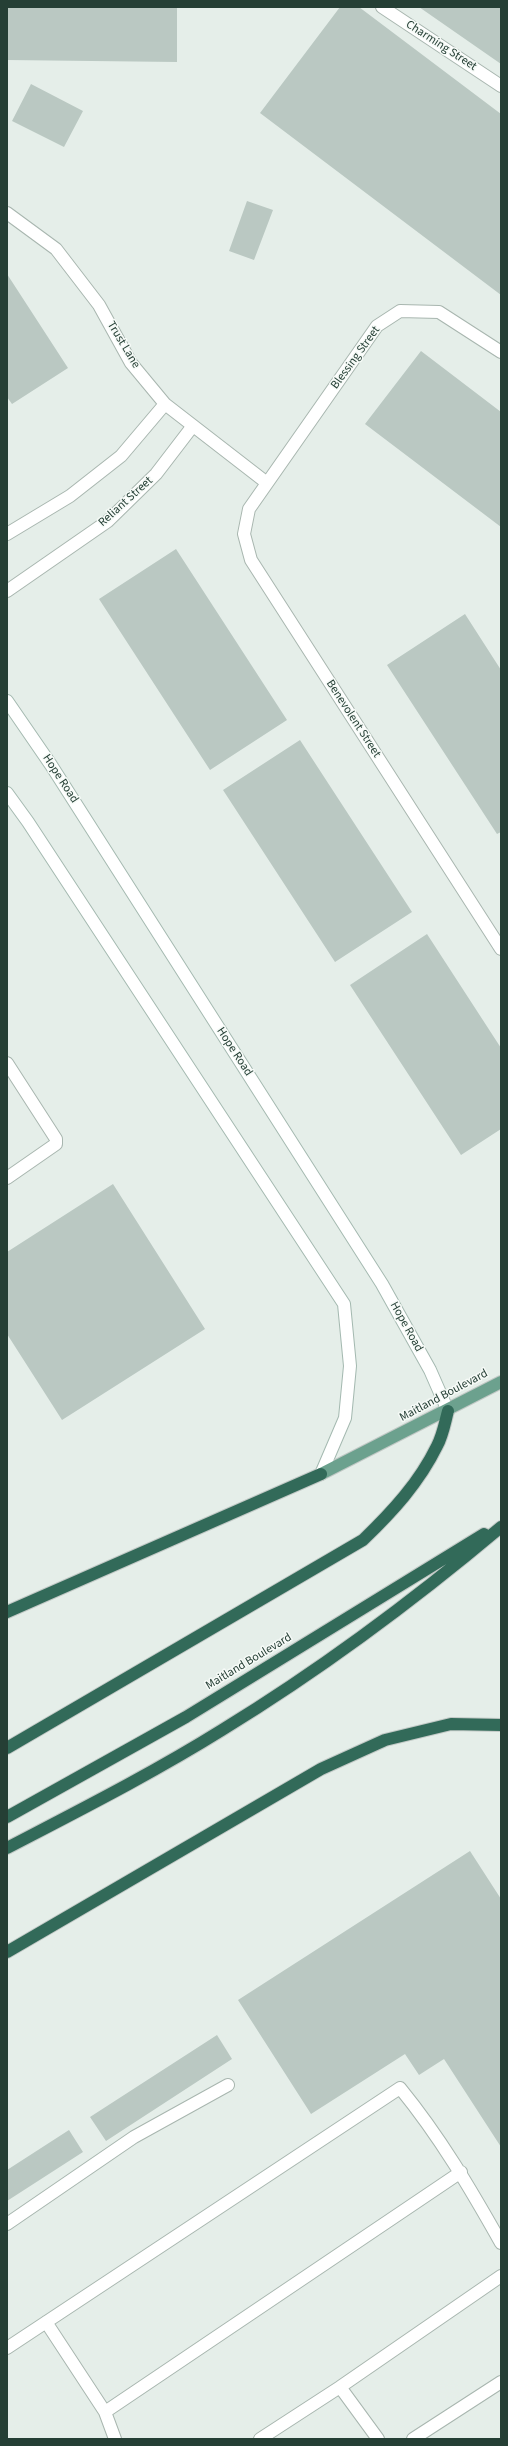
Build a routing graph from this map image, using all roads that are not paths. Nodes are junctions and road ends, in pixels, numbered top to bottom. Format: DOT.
graph roads {
  1 [pos="382,7"];
  2 [pos="501,86"];
  3 [pos="7,213"];
  4 [pos="501,352"];
  5 [pos="165,404"];
  6 [pos="192,426"];
  7 [pos="267,484"];
  8 [pos="7,534"];
  9 [pos="7,591"];
  10 [pos="7,702"];
  11 [pos="7,793"];
  12 [pos="501,948"];
  13 [pos="7,1063"];
  14 [pos="7,1178"];
  15 [pos="501,1382"];
  16 [pos="448,1410"];
  17 [pos="322,1474"];
  18 [pos="501,1523"];
  19 [pos="501,1527"];
  20 [pos="7,1612"];
  21 [pos="501,1725"];
  22 [pos="7,1748"];
  23 [pos="7,1817"];
  24 [pos="7,1848"];
  25 [pos="7,1952"];
  26 [pos="228,2085"];
  27 [pos="461,2172"];
  28 [pos="7,2224"];
  29 [pos="501,2243"];
  30 [pos="501,2276"];
  31 [pos="46,2322"];
  32 [pos="7,2348"];
  33 [pos="501,2382"];
  34 [pos="340,2387"];
  35 [pos="104,2412"];
  36 [pos="115,2439"];
  37 [pos="260,2439"];
  38 [pos="378,2439"];
  39 [pos="413,2439"];
  1 -- 2 [label="street, Charming Street"];
  3 -- 5 [label="street, Trust Lane"];
  4 -- 7 [label="street, Blessing Street"];
  5 -- 6 [label="street, Trust Lane"];
  5 -- 8 [label="street"];
  6 -- 7 [label="street, Trust Lane"];
  6 -- 9 [label="street, Reliant Street"];
  7 -- 12 [label="street, Benevolent Street"];
  10 -- 16 [label="street, Hope Road"];
  11 -- 17 [label="street"];
  13 -- 14 [label="street"];
  15 -- 16 [label="main road, Maitland Boulevard"];
  16 -- 17 [label="main road, Maitland Boulevard"];
  16 -- 22 [label="highway"];
  17 -- 20 [label="highway, Maitland Boulevard"];
  18 -- 23 [label="highway, Maitland Boulevard"];
  19 -- 24 [label="highway"];
  21 -- 25 [label="highway"];
  26 -- 28 [label="street"];
  27 -- 29 [label="street"];
  27 -- 31 [label="street"];
  27 -- 35 [label="street"];
  30 -- 34 [label="street"];
  31 -- 32 [label="street"];
  31 -- 35 [label="street"];
  33 -- 39 [label="street"];
  34 -- 37 [label="street"];
  34 -- 38 [label="street"];
  35 -- 36 [label="street"];
}
